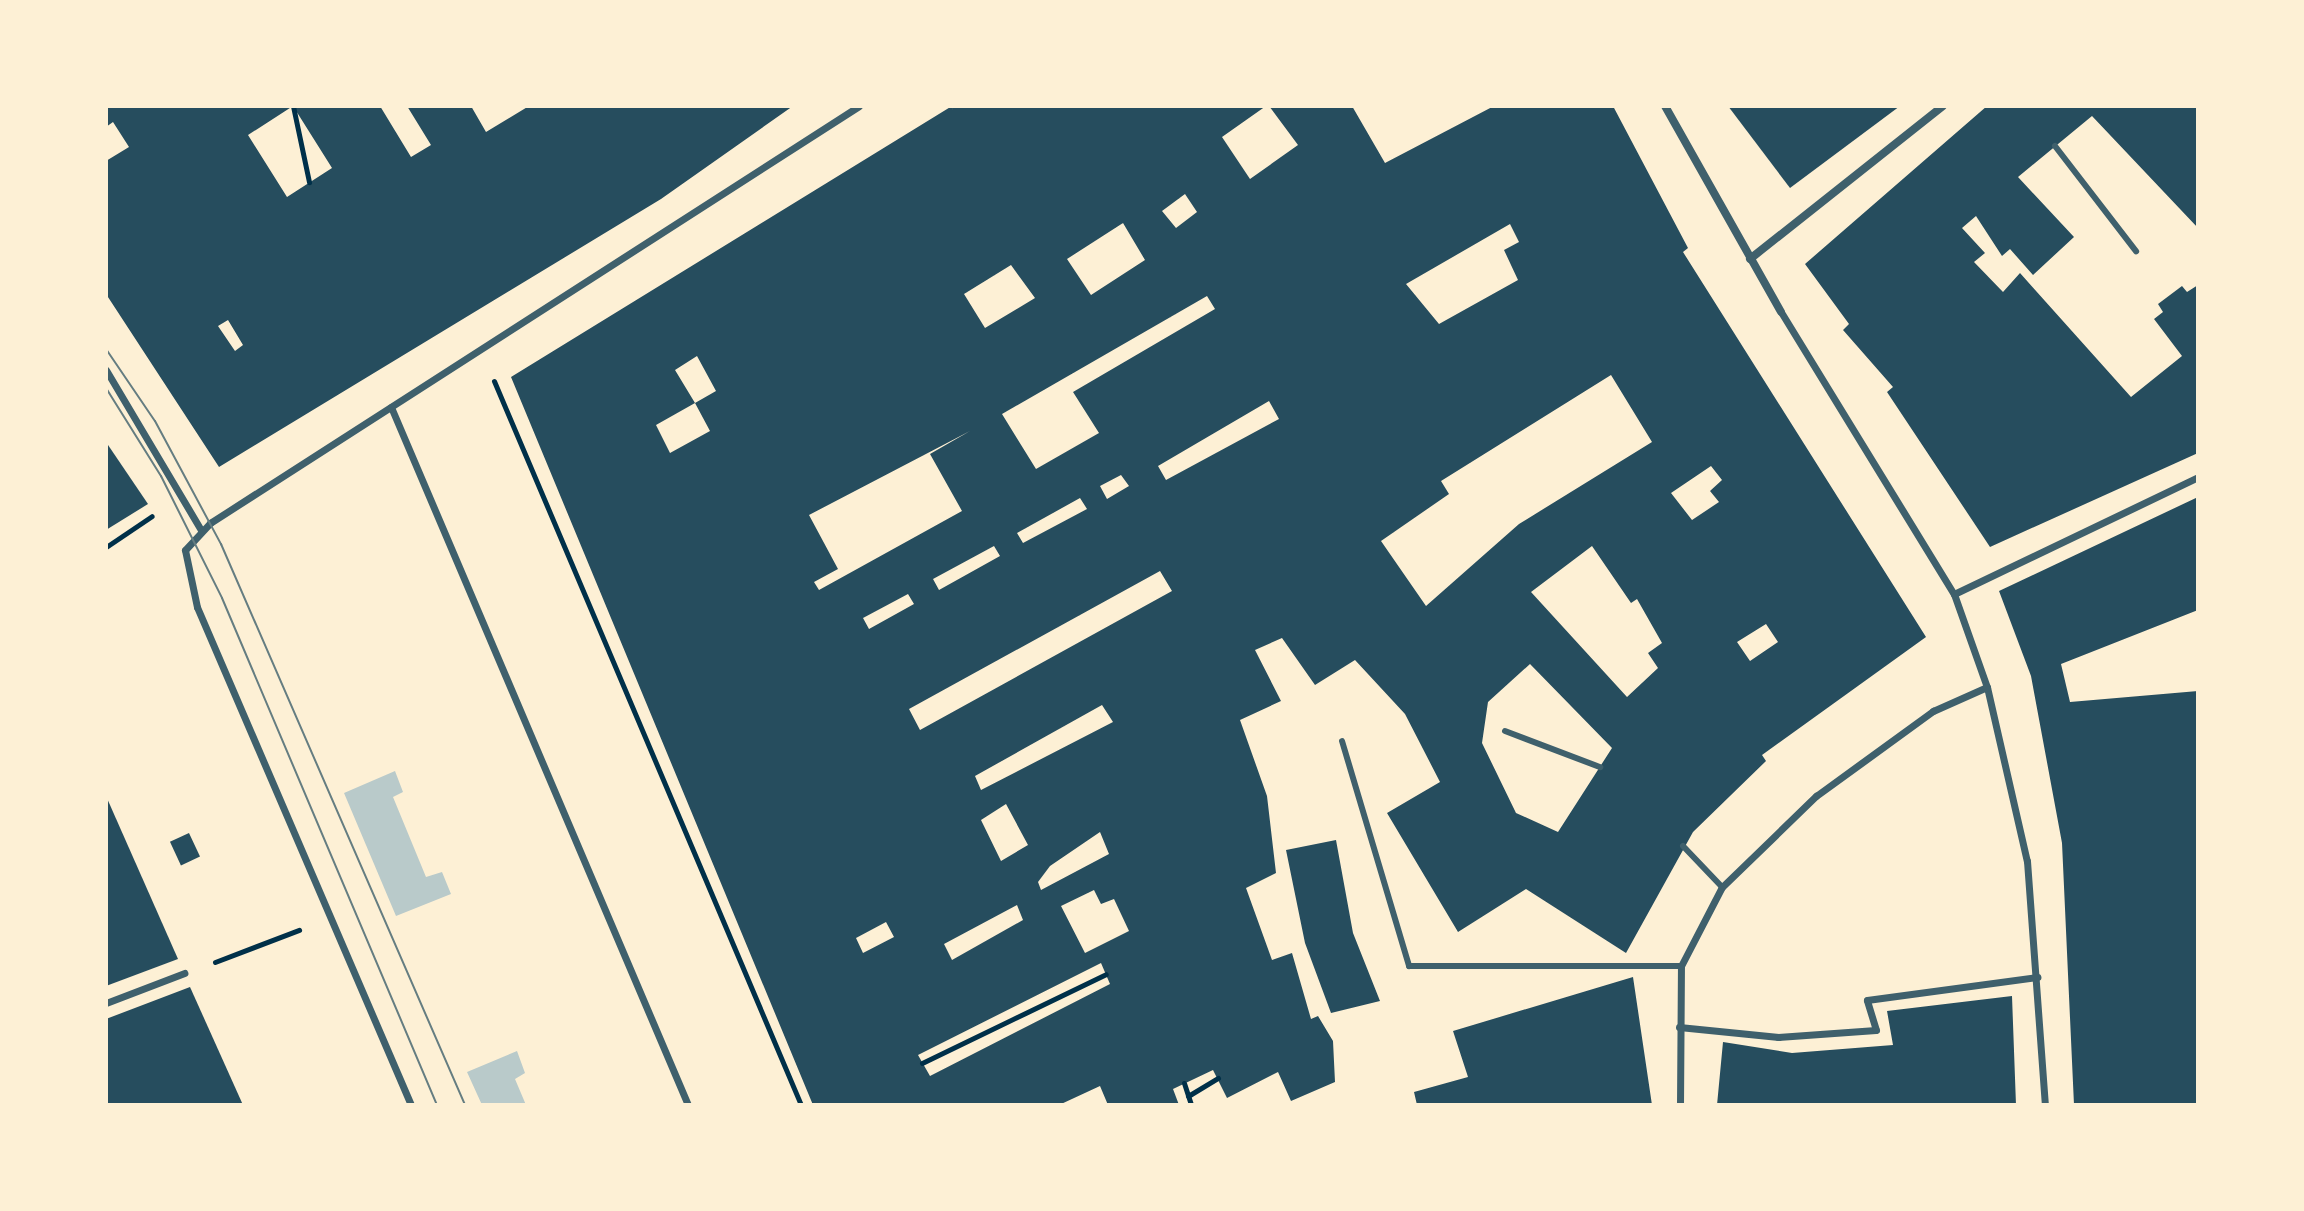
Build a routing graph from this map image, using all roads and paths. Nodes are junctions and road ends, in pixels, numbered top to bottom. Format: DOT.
graph roads {
  1 [pos="293,106"];
  2 [pos="859,106"];
  3 [pos="1665,106"];
  4 [pos="1943,106"];
  5 [pos="2055,146"];
  6 [pos="309,182"];
  7 [pos="2136,251"];
  8 [pos="1750,259"];
  9 [pos="1781,312"];
  10 [pos="106,370"];
  11 [pos="493,376"];
  12 [pos="391,407"];
  13 [pos="2198,477"];
  14 [pos="201,530"];
  15 [pos="106,547"];
  16 [pos="185,550"];
  17 [pos="1954,594"];
  18 [pos="1987,687"];
  19 [pos="1505,731"];
  20 [pos="1342,741"];
  21 [pos="1600,767"];
  22 [pos="1683,846"];
  23 [pos="1722,887"];
  24 [pos="330,918"];
  25 [pos="1681,966"];
  26 [pos="184,973"];
  27 [pos="1106,974"];
  28 [pos="2037,977"];
  29 [pos="106,1003"];
  30 [pos="1679,1027"];
  31 [pos="922,1063"];
  32 [pos="1218,1078"];
  33 [pos="1184,1083"];
  34 [pos="1188,1096"];
  35 [pos="411,1105"];
  36 [pos="688,1105"];
  37 [pos="801,1105"];
  38 [pos="1191,1105"];
  39 [pos="1680,1105"];
  40 [pos="2045,1105"];
  1 -- 6 [label="path"];
  2 -- 12 [label="street"];
  3 -- 8 [label="street"];
  4 -- 8 [label="street"];
  5 -- 7 [label="lane"];
  8 -- 9 [label="street"];
  9 -- 17 [label="street"];
  10 -- 14 [label="street"];
  11 -- 37 [label="path"];
  12 -- 14 [label="street"];
  12 -- 36 [label="street"];
  13 -- 17 [label="street"];
  14 -- 16 [label="street"];
  15 -- 16 [label="path"];
  16 -- 24 [label="street"];
  17 -- 18 [label="street"];
  18 -- 23 [label="street"];
  18 -- 28 [label="street"];
  19 -- 21 [label="lane"];
  20 -- 25 [label="lane"];
  22 -- 23 [label="lane"];
  23 -- 25 [label="street"];
  24 -- 26 [label="path"];
  24 -- 35 [label="street"];
  25 -- 30 [label="street"];
  26 -- 29 [label="street"];
  27 -- 31 [label="path"];
  28 -- 30 [label="street"];
  28 -- 40 [label="street"];
  30 -- 39 [label="street"];
  32 -- 34 [label="path"];
  33 -- 34 [label="path"];
  34 -- 38 [label="path"];
}
